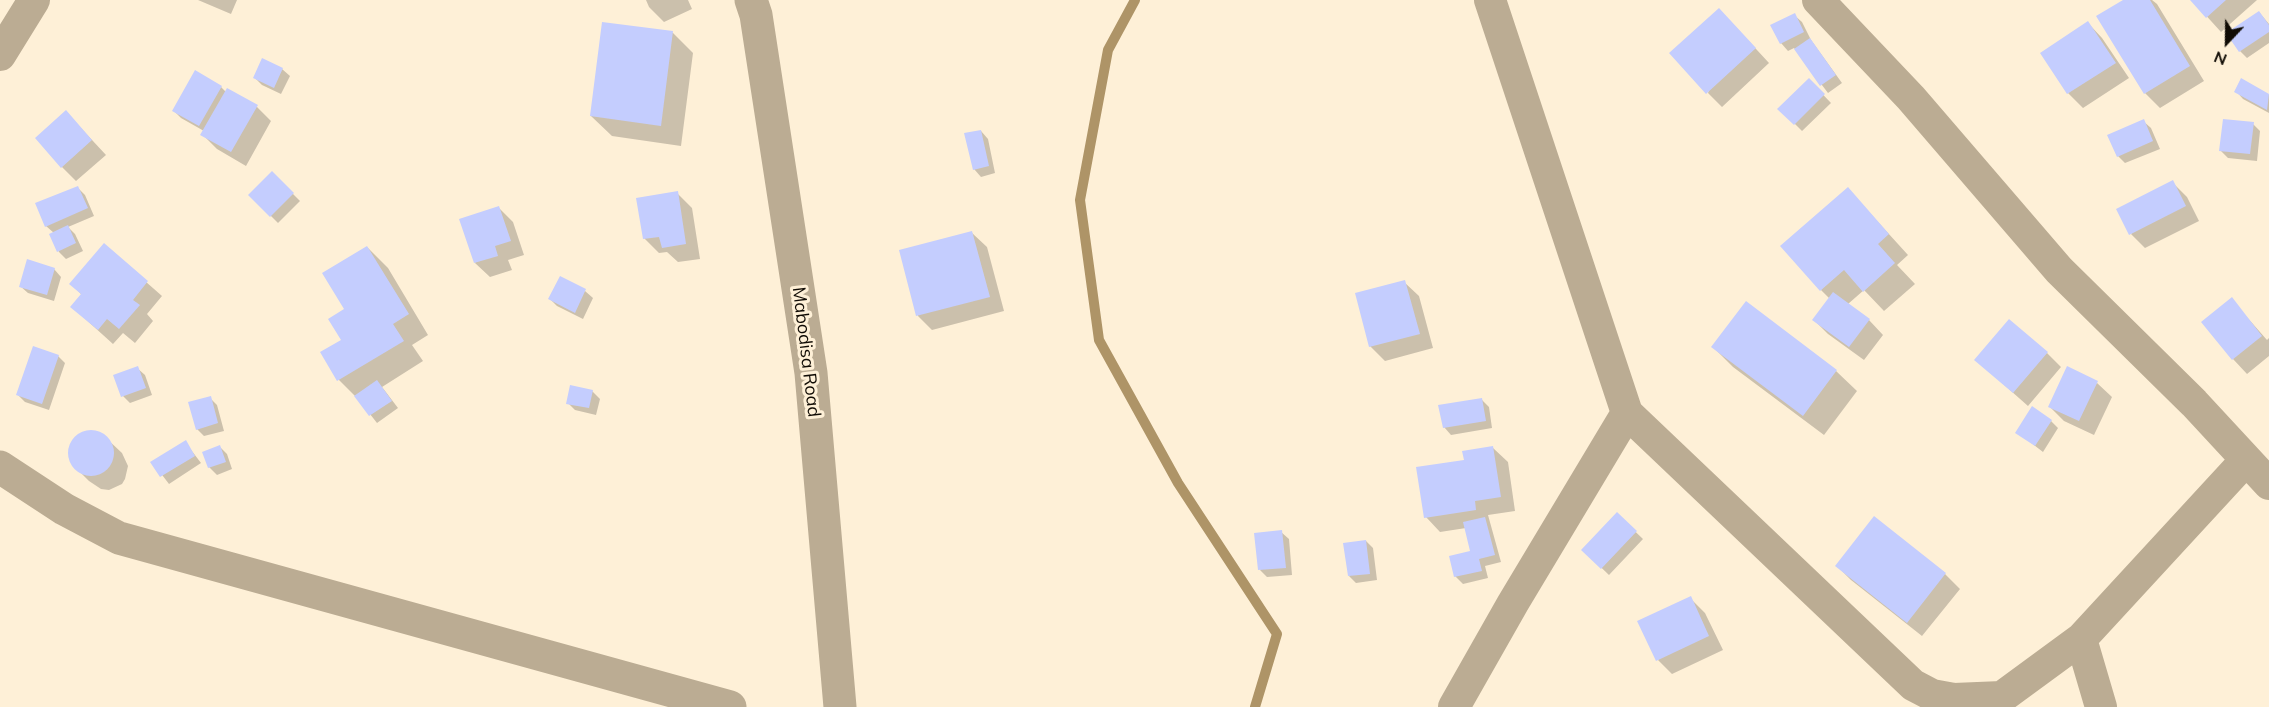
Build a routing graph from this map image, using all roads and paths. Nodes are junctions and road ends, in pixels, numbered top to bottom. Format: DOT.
graph roads {
  1 [pos="34,0"];
  2 [pos="751,0"];
  3 [pos="1490,0"];
  4 [pos="1818,0"];
  5 [pos="0,55"];
  6 [pos="1627,413"];
  7 [pos="2246,460"];
  8 [pos="0,468"];
  9 [pos="2269,484"];
  10 [pos="2081,639"];
  11 [pos="730,707"];
  12 [pos="840,707"];
  13 [pos="1454,707"];
  14 [pos="2101,707"];
  1 -- 5 [label="street"];
  2 -- 12 [label="street, Mabodisa Road"];
  3 -- 6 [label="street"];
  4 -- 7 [label="street"];
  6 -- 10 [label="street"];
  6 -- 13 [label="street"];
  7 -- 9 [label="street"];
  7 -- 10 [label="street"];
  8 -- 11 [label="street"];
  10 -- 14 [label="street"];
}
